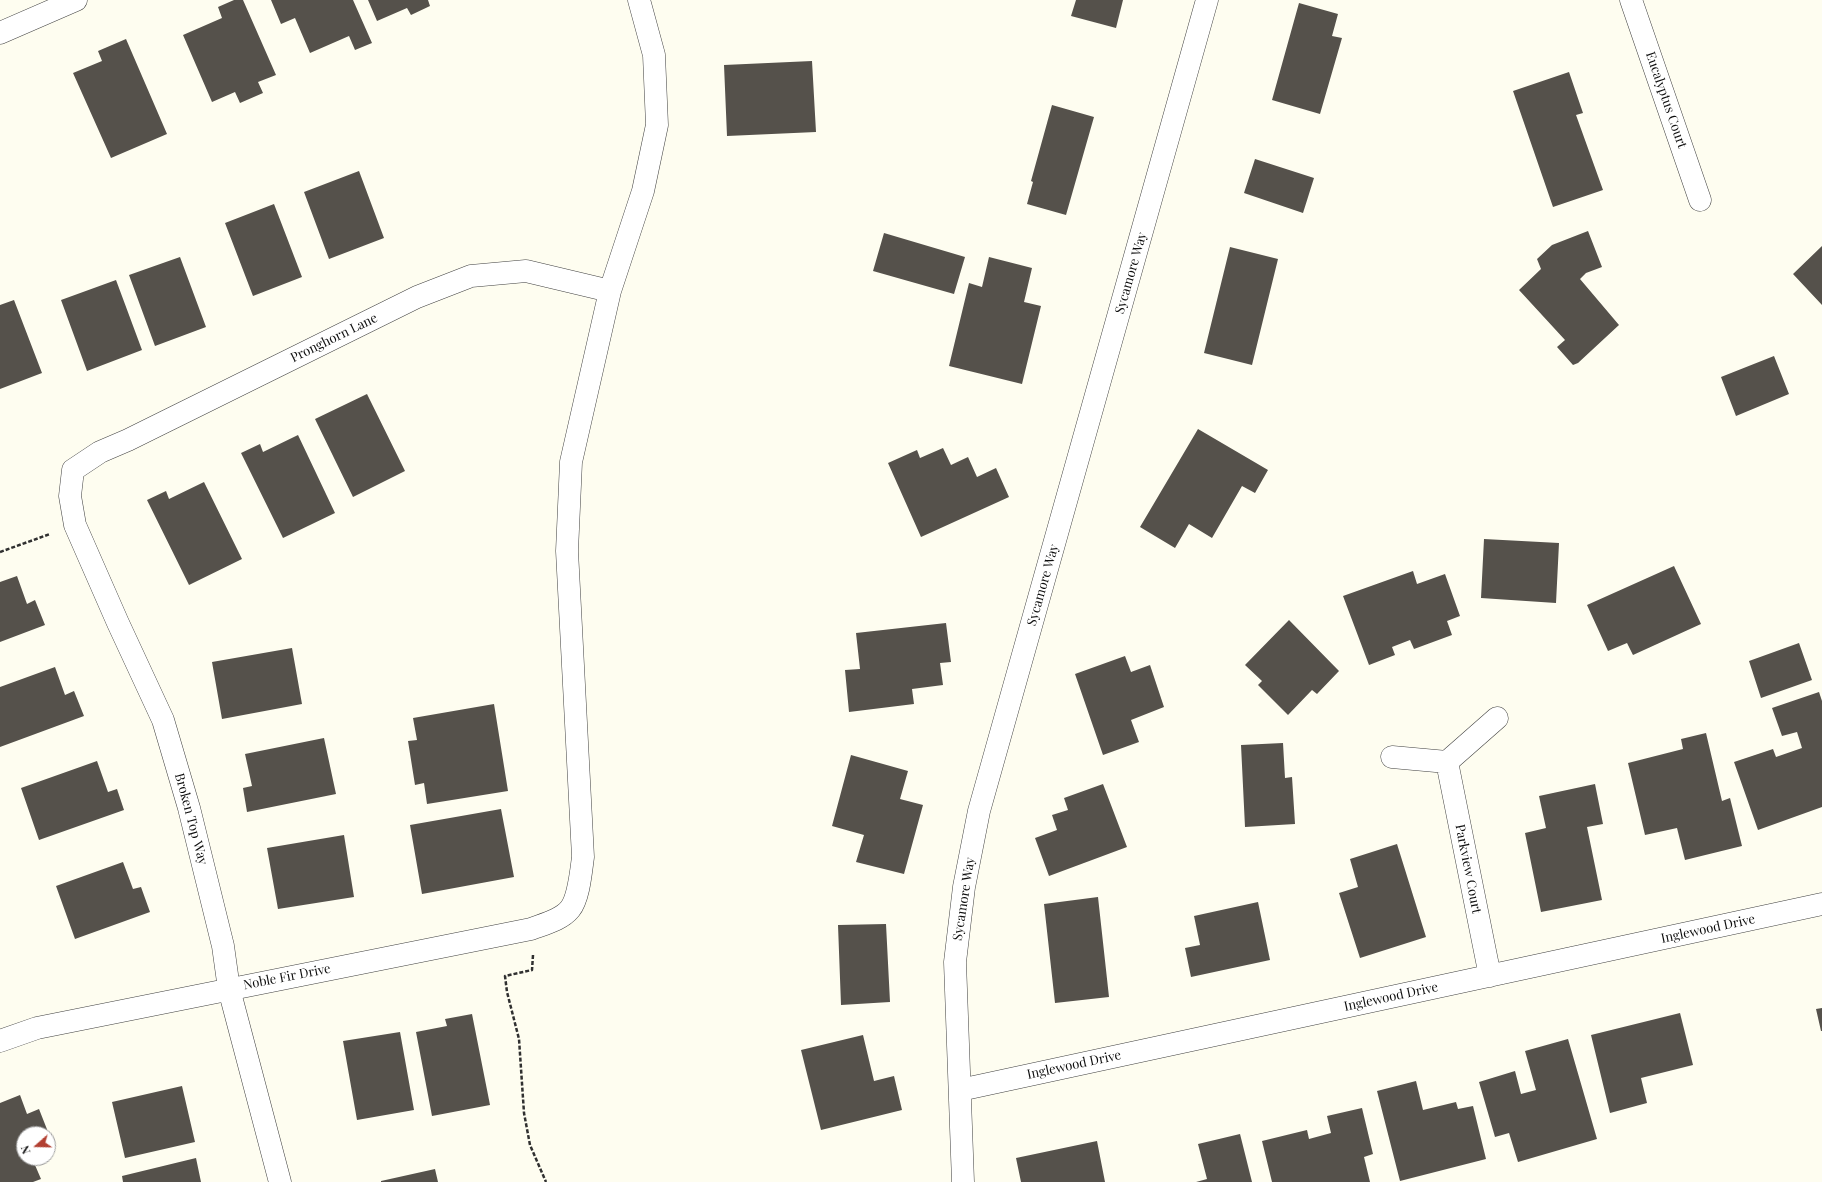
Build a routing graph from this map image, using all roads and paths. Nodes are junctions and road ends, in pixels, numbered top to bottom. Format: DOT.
graph roads {
  1 [pos="76,0"];
  2 [pos="639,0"];
  3 [pos="1207,0"];
  4 [pos="1631,0"];
  5 [pos="0,33"];
  6 [pos="1700,200"];
  7 [pos="610,291"];
  8 [pos="73,470"];
  9 [pos="75,525"];
  10 [pos="0,552"];
  11 [pos="1497,718"];
  12 [pos="1392,757"];
  13 [pos="1447,762"];
  14 [pos="1822,904"];
  15 [pos="531,929"];
  16 [pos="1490,976"];
  17 [pos="229,989"];
  18 [pos="0,1041"];
  19 [pos="960,1090"];
  20 [pos="280,1182"];
  21 [pos="546,1182"];
  22 [pos="963,1182"];
  1 -- 5 [label="street"];
  2 -- 7 [label="street"];
  3 -- 19 [label="street, Sycamore Way"];
  4 -- 6 [label="street, Eucalyptus Court"];
  7 -- 8 [label="street, Pronghorn Lane"];
  7 -- 15 [label="street, Noble Fir Drive"];
  8 -- 9 [label="street, Broken Top Way"];
  9 -- 10 [label="path"];
  9 -- 17 [label="street, Broken Top Way"];
  11 -- 13 [label="street"];
  12 -- 13 [label="street"];
  13 -- 16 [label="street, Parkview Court"];
  14 -- 16 [label="street, Inglewood Drive"];
  15 -- 17 [label="street, Noble Fir Drive"];
  15 -- 21 [label="path"];
  16 -- 19 [label="street, Inglewood Drive"];
  17 -- 18 [label="street, Noble Fir Drive"];
  17 -- 20 [label="street, Broken Top Way"];
  19 -- 22 [label="street, Sycamore Way"];
}
